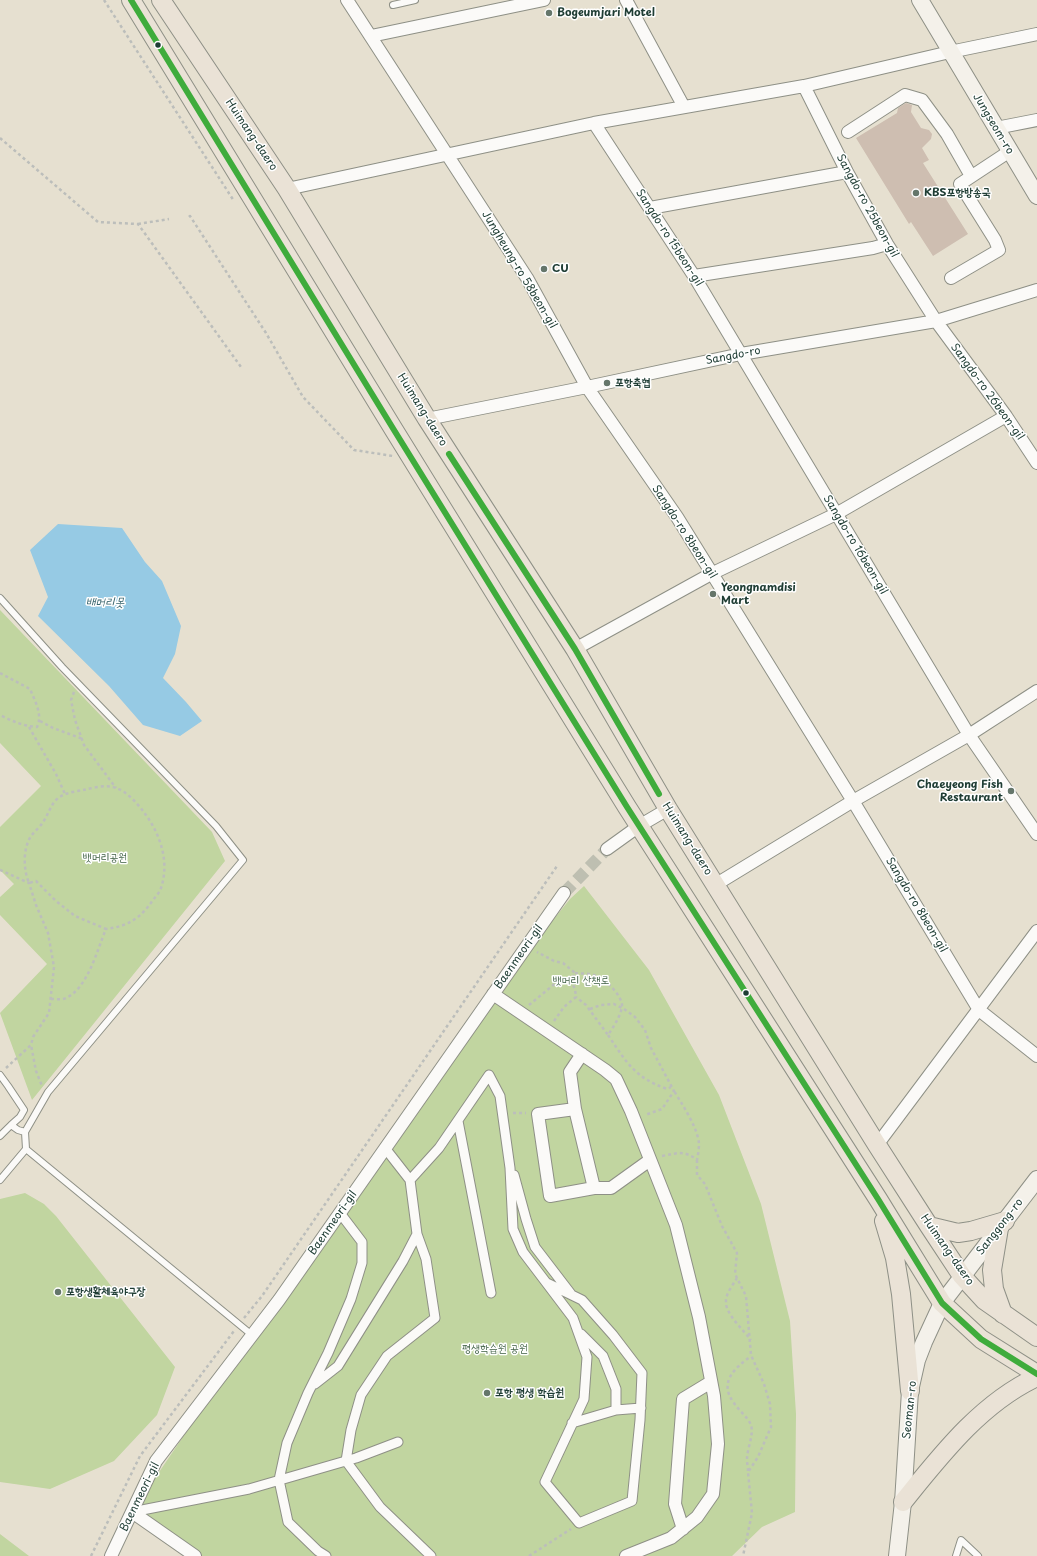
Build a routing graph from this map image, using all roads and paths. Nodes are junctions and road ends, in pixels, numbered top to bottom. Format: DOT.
graph roads {
  1 [pos="131,0"];
  2 [pos="161,0"];
  3 [pos="347,0"];
  4 [pos="415,0"];
  5 [pos="544,0"];
  6 [pos="626,0"];
  7 [pos="920,0"];
  8 [pos="393,5"];
  9 [pos="1037,34"];
  10 [pos="371,36"];
  11 [pos="950,52"];
  12 [pos="804,86"];
  13 [pos="684,107"];
  14 [pos="1037,120"];
  15 [pos="594,123"];
  16 [pos="996,128"];
  17 [pos="848,132"];
  18 [pos="0,138"];
  19 [pos="1010,151"];
  20 [pos="448,154"];
  21 [pos="846,172"];
  22 [pos="971,176"];
  23 [pos="287,189"];
  24 [pos="1037,196"];
  25 [pos="650,208"];
  26 [pos="189,217"];
  27 [pos="169,220"];
  28 [pos="138,224"];
  29 [pos="887,244"];
  30 [pos="694,276"];
  31 [pos="950,278"];
  32 [pos="1037,290"];
  33 [pos="936,322"];
  34 [pos="741,354"];
  35 [pos="241,367"];
  36 [pos="587,388"];
  37 [pos="1006,416"];
  38 [pos="427,419"];
  39 [pos="411,459"];
  40 [pos="1037,463"];
  41 [pos="836,514"];
  42 [pos="711,574"];
  43 [pos="0,598"];
  44 [pos="575,649"];
  45 [pos="0,673"];
  46 [pos="77,682"];
  47 [pos="1037,691"];
  48 [pos="0,715"];
  49 [pos="40,721"];
  50 [pos="29,726"];
  51 [pos="969,735"];
  52 [pos="83,739"];
  53 [pos="116,788"];
  54 [pos="65,794"];
  55 [pos="853,801"];
  56 [pos="668,809"];
  57 [pos="639,826"];
  58 [pos="1037,834"];
  59 [pos="607,849"];
  60 [pos="557,866"];
  61 [pos="0,870"];
  62 [pos="29,883"];
  63 [pos="715,885"];
  64 [pos="564,893"];
  65 [pos="106,929"];
  66 [pos="1037,931"];
  67 [pos="526,947"];
  68 [pos="574,973"];
  69 [pos="571,981"];
  70 [pos="493,994"];
  71 [pos="576,997"];
  72 [pos="51,999"];
  73 [pos="621,1008"];
  74 [pos="590,1009"];
  75 [pos="979,1010"];
  76 [pos="522,1013"];
  77 [pos="551,1033"];
  78 [pos="608,1035"];
  79 [pos="31,1045"];
  80 [pos="582,1054"];
  81 [pos="1037,1056"];
  82 [pos="5,1069"];
  83 [pos="0,1076"];
  84 [pos="671,1087"];
  85 [pos="674,1091"];
  86 [pos="45,1096"];
  87 [pos="575,1109"];
  88 [pos="502,1113"];
  89 [pos="538,1114"];
  90 [pos="634,1118"];
  91 [pos="458,1121"];
  92 [pos="11,1125"];
  93 [pos="25,1132"];
  94 [pos="0,1136"];
  95 [pos="877,1145"];
  96 [pos="386,1148"];
  97 [pos="26,1150"];
  98 [pos="650,1160"];
  99 [pos="697,1160"];
  100 [pos="510,1168"];
  101 [pos="1037,1179"];
  102 [pos="0,1180"];
  103 [pos="410,1180"];
  104 [pos="594,1188"];
  105 [pos="878,1199"];
  106 [pos="340,1213"];
  107 [pos="1002,1224"];
  108 [pos="929,1226"];
  109 [pos="417,1234"];
  110 [pos="962,1276"];
  111 [pos="737,1278"];
  112 [pos="547,1283"];
  113 [pos="492,1293"];
  114 [pos="572,1295"];
  115 [pos="262,1296"];
  116 [pos="942,1303"];
  117 [pos="1003,1314"];
  118 [pos="578,1332"];
  119 [pos="252,1335"];
  120 [pos="1037,1337"];
  121 [pos="751,1340"];
  122 [pos="752,1355"];
  123 [pos="1037,1376"];
  124 [pos="711,1382"];
  125 [pos="312,1386"];
  126 [pos="910,1391"];
  127 [pos="641,1408"];
  128 [pos="616,1410"];
  129 [pos="572,1423"];
  130 [pos="398,1442"];
  131 [pos="346,1461"];
  132 [pos="748,1472"];
  133 [pos="279,1480"];
  134 [pos="903,1502"];
  135 [pos="132,1512"];
  136 [pos="579,1523"];
  137 [pos="683,1529"];
  138 [pos="111,1556"];
  139 [pos="195,1556"];
  140 [pos="326,1556"];
  141 [pos="431,1556"];
  142 [pos="529,1556"];
  143 [pos="626,1556"];
  144 [pos="743,1556"];
  145 [pos="897,1556"];
  146 [pos="956,1556"];
  147 [pos="978,1556"];
  1 -- 39 [label="main road"];
  2 -- 23 [label="main road, Huimang-daero"];
  3 -- 10 [label="street, Jungheung-ro 58beon-gil"];
  4 -- 8 [label="lane"];
  5 -- 10 [label="street"];
  6 -- 13 [label="street"];
  7 -- 11 [label="main road, Jungseom-ro"];
  9 -- 11 [label="street"];
  10 -- 20 [label="street, Jungheung-ro 58beon-gil"];
  11 -- 12 [label="street"];
  11 -- 16 [label="main road, Jungseom-ro"];
  12 -- 13 [label="street"];
  12 -- 21 [label="street, Sangdo-ro 25beon-gil"];
  13 -- 15 [label="street"];
  14 -- 16 [label="street"];
  15 -- 20 [label="street"];
  15 -- 25 [label="street, Sangdo-ro 15beon-gil"];
  16 -- 19 [label="main road, Jungseom-ro"];
  17 -- 22 [label="street"];
  18 -- 28 [label="path"];
  19 -- 22 [label="street"];
  19 -- 24 [label="main road, Jungseom-ro"];
  20 -- 23 [label="street"];
  20 -- 36 [label="street, Jungheung-ro 58beon-gil"];
  21 -- 25 [label="street"];
  21 -- 29 [label="street, Sangdo-ro 25beon-gil"];
  22 -- 31 [label="street"];
  23 -- 38 [label="main road, Huimang-daero"];
  25 -- 30 [label="street, Sangdo-ro 15beon-gil"];
  26 -- 39 [label="path"];
  27 -- 28 [label="path"];
  28 -- 35 [label="path"];
  29 -- 30 [label="street"];
  29 -- 33 [label="street, Sangdo-ro 25beon-gil"];
  30 -- 34 [label="street, Sangdo-ro 15beon-gil"];
  32 -- 33 [label="street, Sangdo-ro"];
  33 -- 34 [label="street, Sangdo-ro"];
  33 -- 37 [label="street, Sangdo-ro 26beon-gil"];
  34 -- 36 [label="street, Sangdo-ro"];
  34 -- 41 [label="street, Sangdo-ro 16beon-gil"];
  36 -- 38 [label="street, Sangdo-ro"];
  36 -- 42 [label="street, Sangdo-ro 8beon-gil"];
  37 -- 40 [label="street, Sangdo-ro 26beon-gil"];
  37 -- 41 [label="street"];
  38 -- 44 [label="main road, Huimang-daero"];
  39 -- 57 [label="main road"];
  41 -- 42 [label="street"];
  41 -- 51 [label="street, Sangdo-ro 16beon-gil"];
  42 -- 44 [label="street"];
  42 -- 55 [label="street, Sangdo-ro 8beon-gil"];
  43 -- 46 [label="lane"];
  44 -- 56 [label="main road, Huimang-daero"];
  45 -- 49 [label="path"];
  46 -- 52 [label="path"];
  46 -- 86 [label="lane"];
  47 -- 51 [label="street"];
  48 -- 50 [label="path"];
  49 -- 50 [label="path"];
  49 -- 52 [label="path"];
  50 -- 54 [label="path"];
  51 -- 55 [label="street"];
  51 -- 58 [label="street, Sangdo-ro 16beon-gil"];
  52 -- 53 [label="path"];
  53 -- 54 [label="path"];
  53 -- 65 [label="path"];
  54 -- 62 [label="path"];
  55 -- 63 [label="street, Huimang-daero"];
  55 -- 75 [label="street, Sangdo-ro 8beon-gil"];
  56 -- 57 [label="street"];
  56 -- 63 [label="main road, Huimang-daero"];
  57 -- 59 [label="street"];
  57 -- 105 [label="main road"];
  60 -- 115 [label="path"];
  61 -- 62 [label="path"];
  62 -- 65 [label="path"];
  62 -- 72 [label="path"];
  63 -- 95 [label="main road, Huimang-daero"];
  64 -- 67 [label="street, Baenmeori-gil"];
  65 -- 72 [label="path"];
  66 -- 75 [label="street"];
  67 -- 68 [label="path"];
  67 -- 70 [label="street, Baenmeori-gil"];
  68 -- 69 [label="path"];
  68 -- 73 [label="path"];
  69 -- 71 [label="path"];
  69 -- 76 [label="path"];
  70 -- 76 [label="street"];
  70 -- 96 [label="street, Baenmeori-gil"];
  71 -- 74 [label="path"];
  71 -- 77 [label="path"];
  72 -- 79 [label="path"];
  73 -- 74 [label="path"];
  73 -- 78 [label="path"];
  73 -- 84 [label="path"];
  74 -- 78 [label="path"];
  75 -- 81 [label="street, Sangdo-ro 8beon-gil"];
  75 -- 95 [label="street"];
  76 -- 77 [label="street"];
  77 -- 80 [label="street"];
  78 -- 84 [label="path"];
  79 -- 82 [label="path"];
  79 -- 86 [label="path"];
  80 -- 87 [label="street"];
  80 -- 90 [label="street"];
  83 -- 92 [label="lane"];
  84 -- 85 [label="path"];
  85 -- 90 [label="path"];
  85 -- 99 [label="path"];
  86 -- 93 [label="lane"];
  87 -- 89 [label="street"];
  87 -- 104 [label="street"];
  88 -- 89 [label="path"];
  88 -- 91 [label="street"];
  88 -- 100 [label="street"];
  89 -- 104 [label="street"];
  90 -- 98 [label="street"];
  91 -- 103 [label="street"];
  91 -- 113 [label="street"];
  92 -- 93 [label="lane"];
  92 -- 94 [label="lane"];
  93 -- 97 [label="lane"];
  95 -- 108 [label="main road, Huimang-daero"];
  96 -- 103 [label="street"];
  96 -- 106 [label="street, Baenmeori-gil"];
  97 -- 102 [label="lane"];
  97 -- 119 [label="lane"];
  98 -- 99 [label="path"];
  98 -- 104 [label="street"];
  98 -- 124 [label="street"];
  99 -- 111 [label="path"];
  100 -- 112 [label="street"];
  100 -- 114 [label="street"];
  101 -- 107 [label="main road, Sanggong-ro"];
  103 -- 109 [label="street"];
  105 -- 116 [label="main road"];
  105 -- 126 [label="main road"];
  106 -- 119 [label="street, Baenmeori-gil"];
  106 -- 125 [label="street"];
  107 -- 108 [label="main road"];
  107 -- 110 [label="main road, Sanggong-ro"];
  107 -- 117 [label="main road"];
  108 -- 110 [label="main road, Huimang-daero"];
  109 -- 125 [label="street"];
  109 -- 131 [label="street"];
  110 -- 116 [label="main road, Seoman-ro"];
  110 -- 117 [label="main road, Huimang-daero"];
  111 -- 121 [label="path"];
  111 -- 121 [label="path"];
  112 -- 114 [label="street"];
  112 -- 118 [label="street"];
  114 -- 127 [label="street"];
  116 -- 123 [label="main road"];
  116 -- 126 [label="main road, Seoman-ro"];
  117 -- 120 [label="main road, Huimang-daero"];
  118 -- 128 [label="street"];
  118 -- 129 [label="street"];
  119 -- 135 [label="street, Baenmeori-gil"];
  121 -- 122 [label="path"];
  122 -- 132 [label="path"];
  122 -- 132 [label="path"];
  123 -- 134 [label="main road"];
  124 -- 137 [label="street"];
  124 -- 137 [label="street"];
  125 -- 133 [label="street"];
  126 -- 134 [label="main road, Seoman-ro"];
  127 -- 128 [label="street"];
  127 -- 136 [label="street"];
  128 -- 129 [label="street"];
  129 -- 136 [label="street"];
  130 -- 131 [label="street"];
  131 -- 133 [label="street"];
  131 -- 141 [label="street"];
  132 -- 144 [label="path"];
  133 -- 135 [label="street"];
  133 -- 140 [label="street"];
  134 -- 145 [label="main road, Seoman-ro"];
  135 -- 138 [label="street, Baenmeori-gil"];
  135 -- 139 [label="street"];
  136 -- 142 [label="path"];
  137 -- 143 [label="street"];
  146 -- 147 [label="lane"];
}
